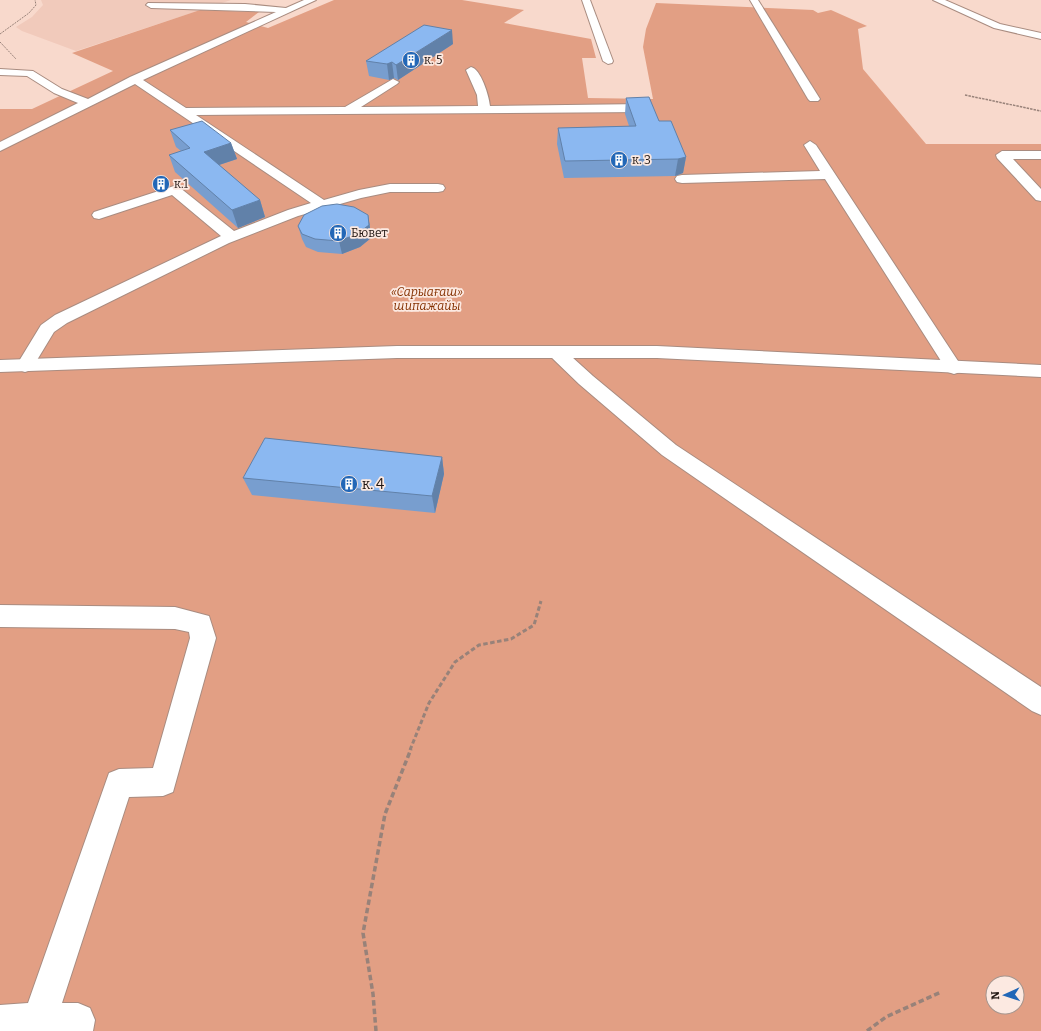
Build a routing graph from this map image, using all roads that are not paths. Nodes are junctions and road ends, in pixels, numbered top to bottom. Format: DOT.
graph roads {
  1 [pos="312,0"];
  2 [pos="586,0"];
  3 [pos="754,0"];
  4 [pos="937,0"];
  5 [pos="151,6"];
  6 [pos="287,10"];
  7 [pos="1041,36"];
  8 [pos="608,62"];
  9 [pos="471,70"];
  10 [pos="0,72"];
  11 [pos="134,80"];
  12 [pos="393,82"];
  13 [pos="814,98"];
  14 [pos="86,102"];
  15 [pos="645,108"];
  16 [pos="484,109"];
  17 [pos="348,110"];
  18 [pos="182,112"];
  19 [pos="3,143"];
  20 [pos="810,144"];
  21 [pos="1041,155"];
  22 [pos="830,175"];
  23 [pos="682,179"];
  24 [pos="438,188"];
  25 [pos="1041,197"];
  26 [pos="321,204"];
  27 [pos="99,215"];
  28 [pos="232,237"];
  29 [pos="556,352"];
  30 [pos="0,366"];
  31 [pos="25,366"];
  32 [pos="954,368"];
  33 [pos="1041,371"];
  34 [pos="0,616"];
  35 [pos="1041,702"];
  36 [pos="39,1020"];
  37 [pos="0,1022"];
  38 [pos="75,1031"];
  1 -- 6 [label="street"];
  2 -- 8 [label="street"];
  3 -- 13 [label="street"];
  4 -- 7 [label="street"];
  5 -- 6 [label="street"];
  6 -- 11 [label="street"];
  9 -- 16 [label="street"];
  10 -- 14 [label="street"];
  11 -- 14 [label="street"];
  11 -- 18 [label="street"];
  12 -- 17 [label="street"];
  14 -- 19 [label="street"];
  15 -- 16 [label="street"];
  16 -- 17 [label="street"];
  17 -- 18 [label="street"];
  18 -- 26 [label="street"];
  20 -- 22 [label="street"];
  21 -- 25 [label="street"];
  22 -- 23 [label="street"];
  22 -- 32 [label="street"];
  24 -- 26 [label="street"];
  26 -- 28 [label="street"];
  27 -- 28 [label="street"];
  28 -- 31 [label="street"];
  29 -- 31 [label="street"];
  29 -- 32 [label="street"];
  29 -- 35 [label="street"];
  30 -- 31 [label="street"];
  32 -- 33 [label="street"];
  34 -- 36 [label="street"];
  36 -- 37 [label="street"];
  36 -- 38 [label="street"];
}
